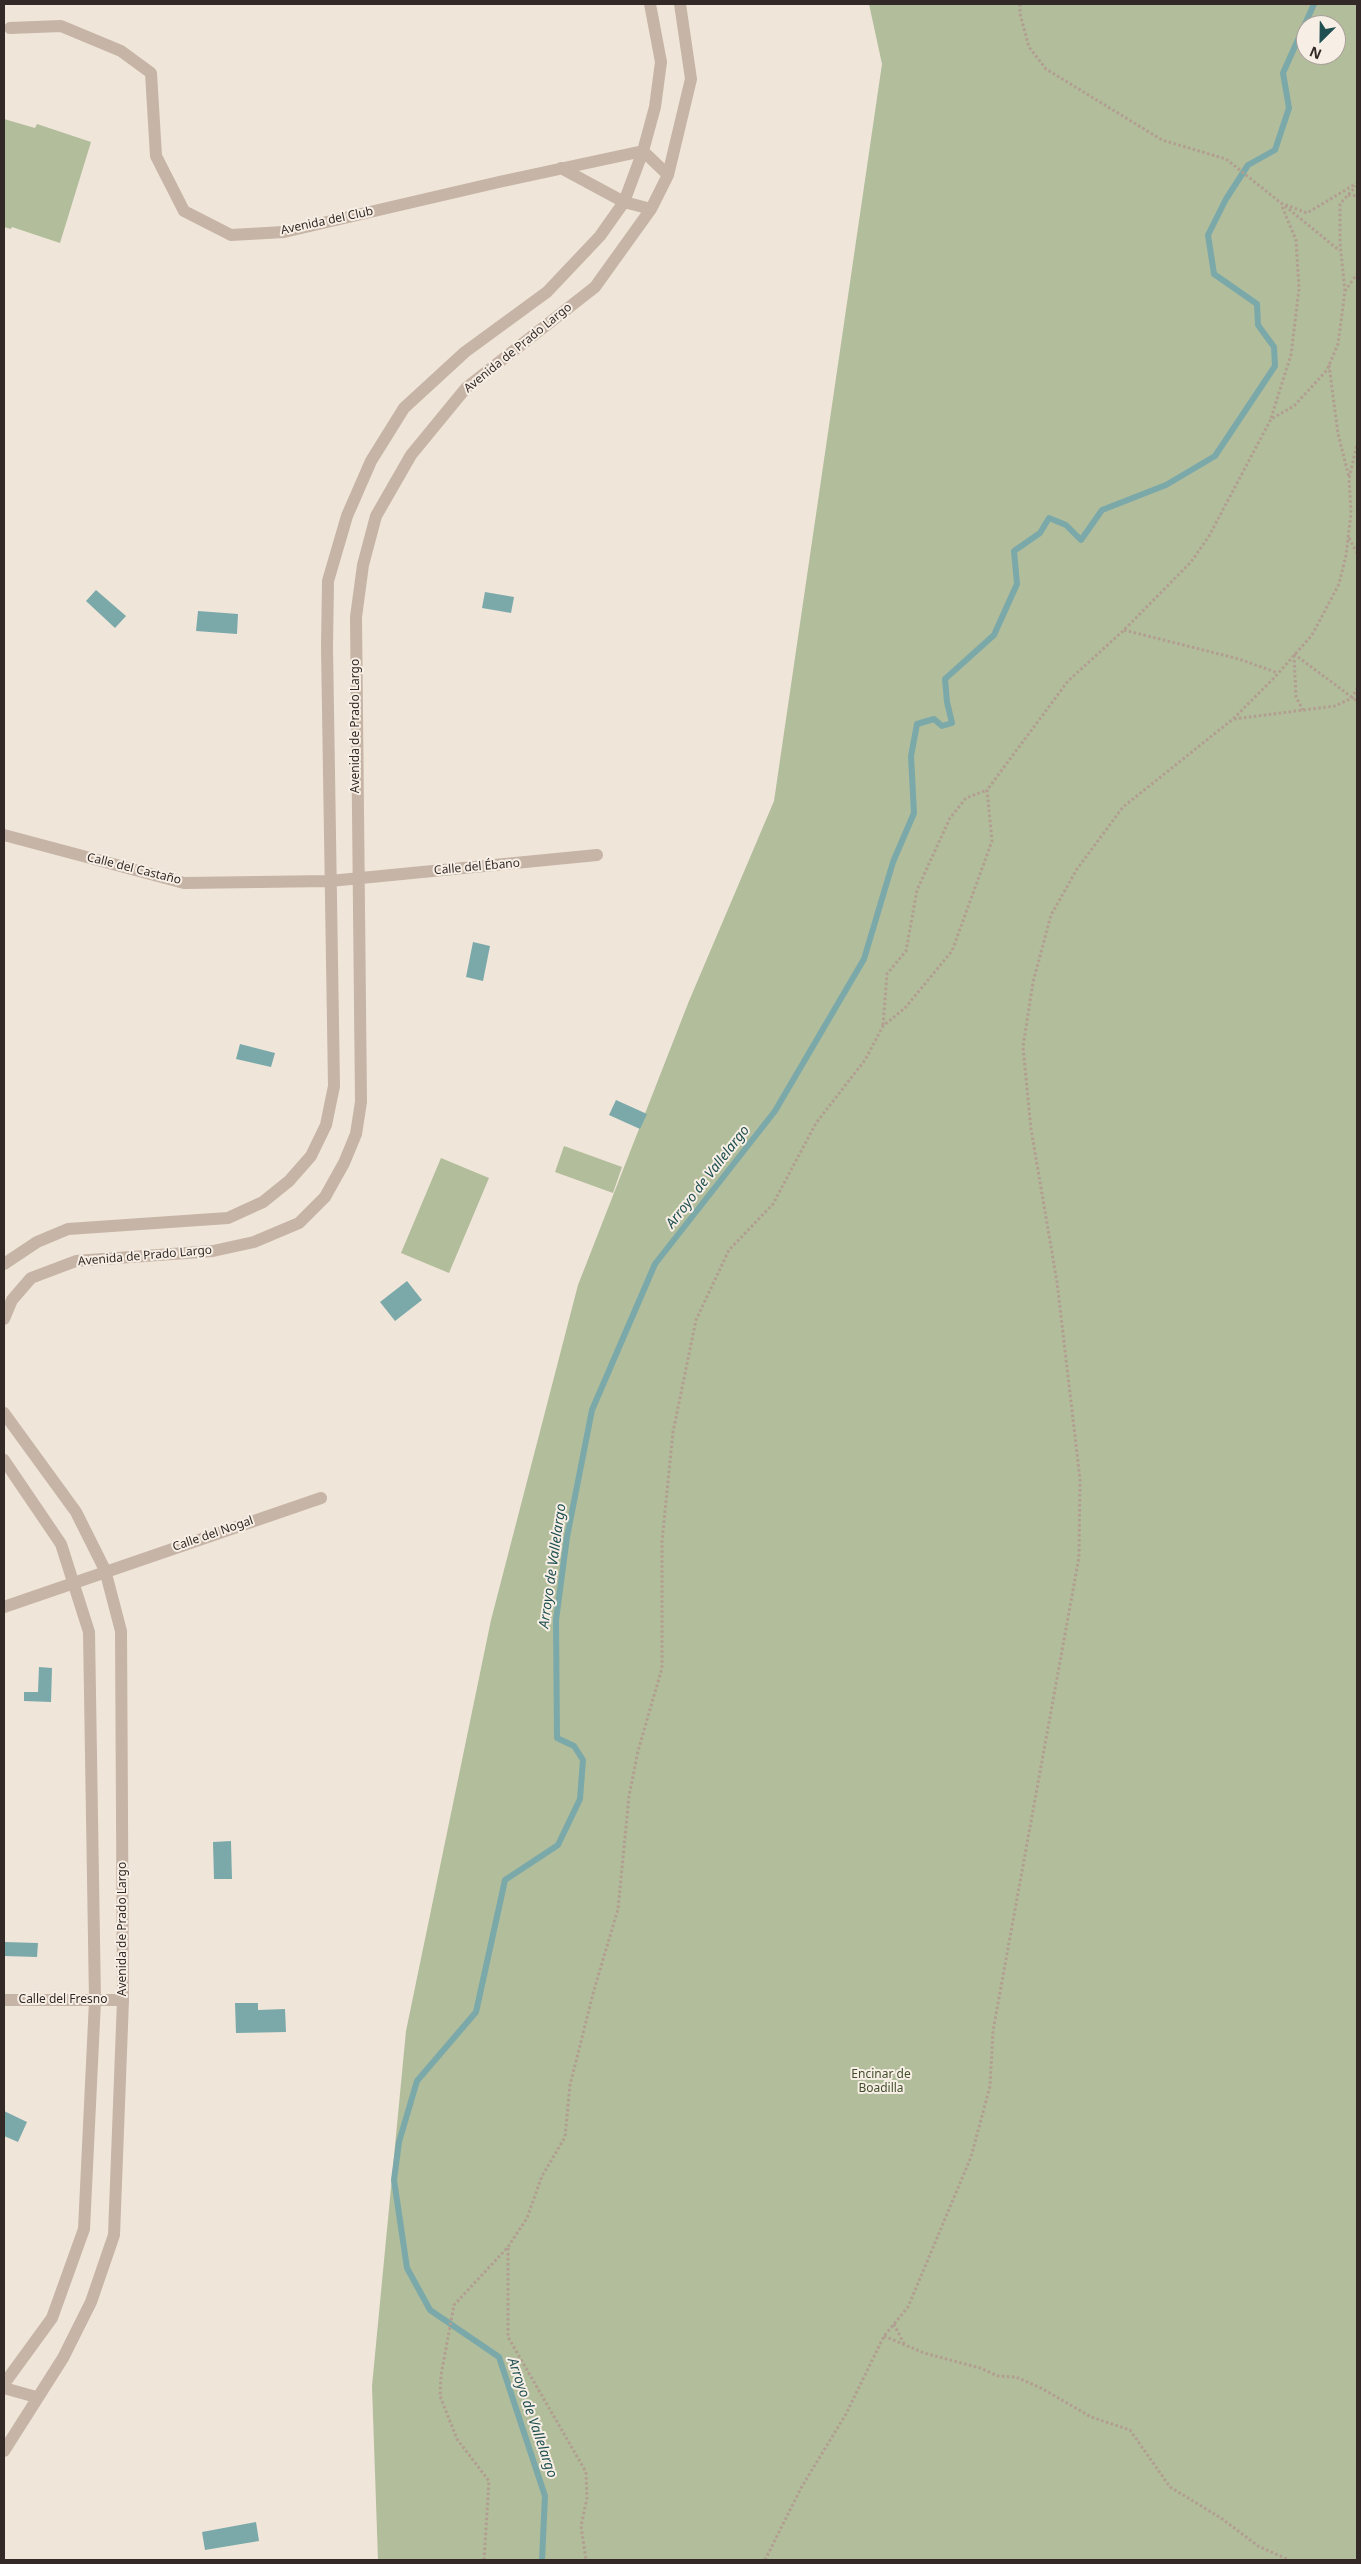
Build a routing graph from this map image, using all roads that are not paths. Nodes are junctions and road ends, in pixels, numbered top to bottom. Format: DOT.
graph roads {
  1 [pos="650,4"];
  2 [pos="680,4"];
  3 [pos="10,28"];
  4 [pos="643,151"];
  5 [pos="561,168"];
  6 [pos="668,175"];
  7 [pos="624,202"];
  8 [pos="651,209"];
  9 [pos="4,835"];
  10 [pos="597,855"];
  11 [pos="357,878"];
  12 [pos="330,880"];
  13 [pos="4,1264"];
  14 [pos="4,1319"];
  15 [pos="4,1413"];
  16 [pos="4,1460"];
  17 [pos="321,1498"];
  18 [pos="105,1570"];
  19 [pos="74,1582"];
  20 [pos="4,1607"];
  21 [pos="4,2000"];
  22 [pos="123,2000"];
  23 [pos="95,2001"];
  24 [pos="4,2386"];
  25 [pos="36,2397"];
  26 [pos="4,2451"];
  1 -- 4 [label="street, Avenida de Prado Largo"];
  2 -- 6 [label="street, Avenida de Prado Largo"];
  3 -- 5 [label="street, Avenida del Club"];
  4 -- 5 [label="street, Avenida del Club"];
  4 -- 6 [label="street"];
  4 -- 7 [label="street, Avenida de Prado Largo"];
  5 -- 7 [label="street"];
  6 -- 8 [label="street, Avenida de Prado Largo"];
  7 -- 8 [label="street"];
  7 -- 12 [label="street, Avenida de Prado Largo"];
  8 -- 11 [label="street, Avenida de Prado Largo"];
  9 -- 12 [label="street, Calle del Castaño"];
  10 -- 11 [label="street, Calle del Ébano"];
  11 -- 12 [label="street, Calle del Castaño"];
  11 -- 14 [label="street, Avenida de Prado Largo"];
  12 -- 13 [label="street, Avenida de Prado Largo"];
  15 -- 18 [label="street, Avenida de Prado Largo"];
  16 -- 19 [label="street"];
  17 -- 18 [label="street, Calle del Nogal"];
  18 -- 19 [label="street, Calle del Nogal"];
  18 -- 22 [label="street, Avenida de Prado Largo"];
  19 -- 20 [label="street, Calle del Nogal"];
  19 -- 23 [label="street"];
  21 -- 23 [label="street, Calle del Fresno"];
  22 -- 23 [label="street, Calle del Fresno"];
  22 -- 25 [label="street, Avenida de Prado Largo"];
  23 -- 24 [label="street"];
  24 -- 25 [label="street"];
  25 -- 26 [label="street, Avenida de Prado Largo"];
}
